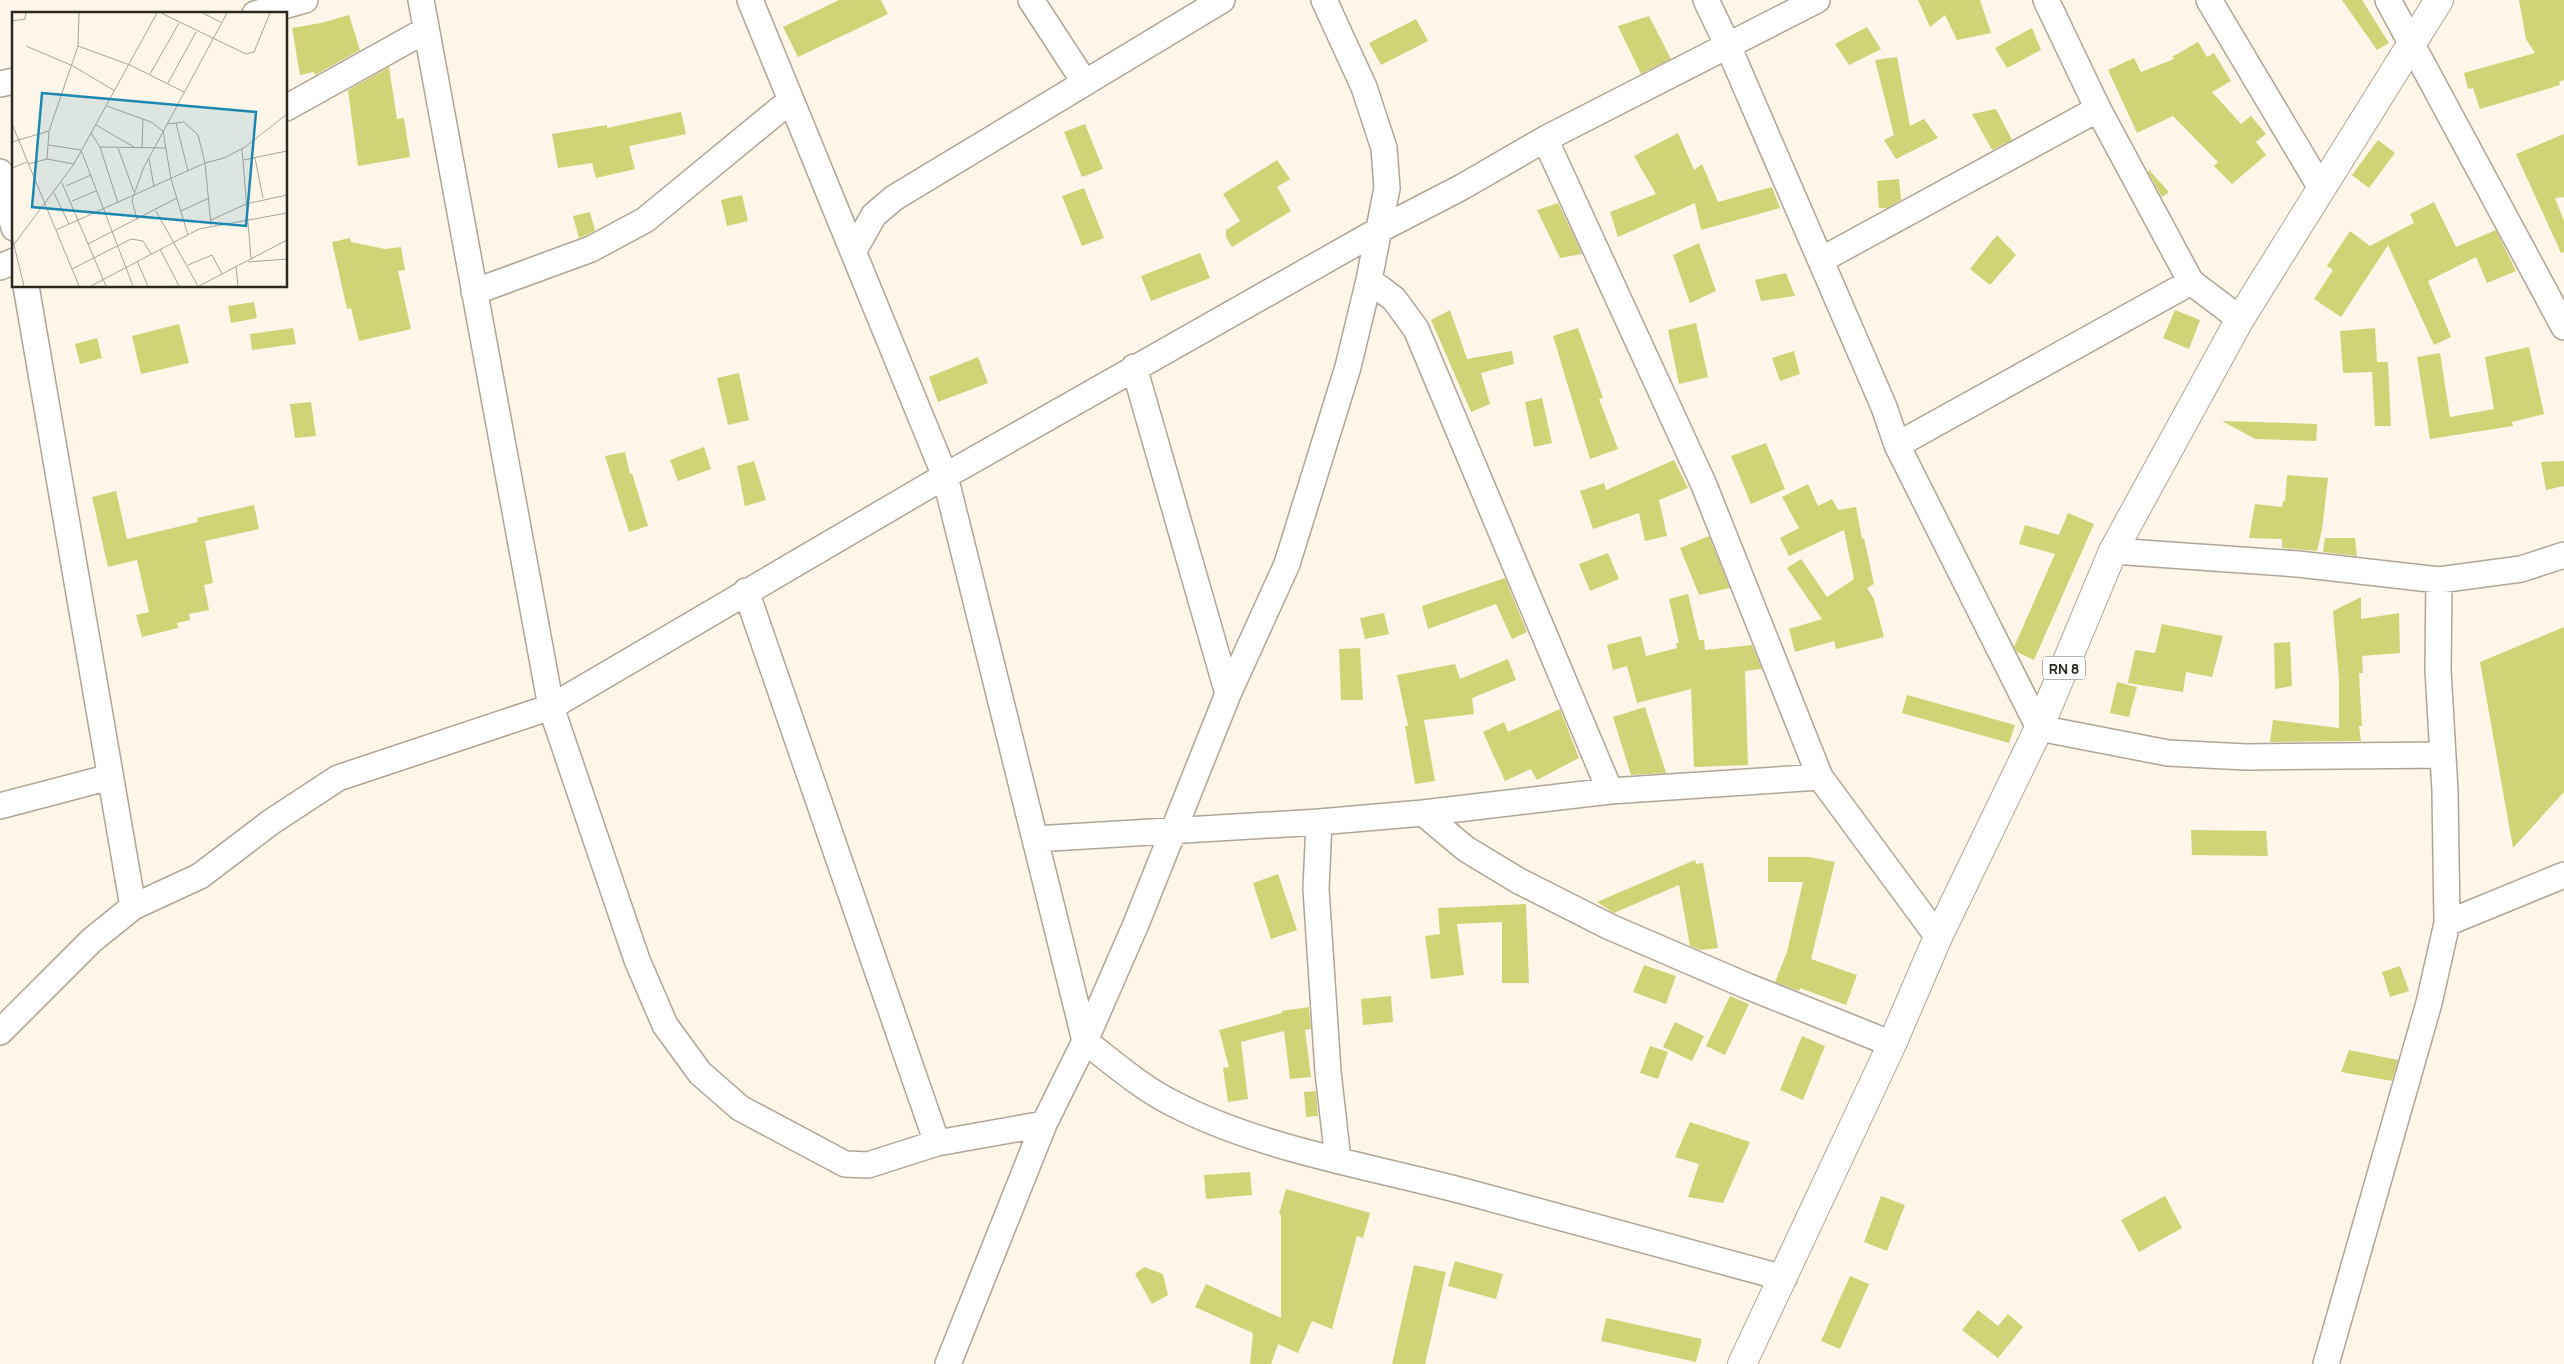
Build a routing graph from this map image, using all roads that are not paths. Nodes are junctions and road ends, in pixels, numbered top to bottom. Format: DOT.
graph roads {
  1 [pos="305,0"];
  2 [pos="421,0"];
  3 [pos="750,0"];
  4 [pos="1031,0"];
  5 [pos="1222,0"];
  6 [pos="1324,0"];
  7 [pos="1706,0"];
  8 [pos="1817,0"];
  9 [pos="2046,0"];
  10 [pos="2209,0"];
  11 [pos="2388,0"];
  12 [pos="2439,0"];
  13 [pos="262,12"];
  14 [pos="426,30"];
  15 [pos="2410,44"];
  16 [pos="1728,46"];
  17 [pos="1085,83"];
  18 [pos="791,100"];
  19 [pos="288,107"];
  20 [pos="2098,109"];
  21 [pos="1545,139"];
  22 [pos="0,172"];
  23 [pos="2321,188"];
  24 [pos="12,220"];
  25 [pos="1379,230"];
  26 [pos="853,252"];
  27 [pos="1821,260"];
  28 [pos="12,262"];
  29 [pos="0,267"];
  30 [pos="1369,280"];
  31 [pos="2191,282"];
  32 [pos="26,288"];
  33 [pos="474,292"];
  34 [pos="2240,318"];
  35 [pos="2564,327"];
  36 [pos="1134,368"];
  37 [pos="1897,445"];
  38 [pos="945,476"];
  39 [pos="2113,551"];
  40 [pos="2564,555"];
  41 [pos="2439,580"];
  42 [pos="746,591"];
  43 [pos="1228,694"];
  44 [pos="551,708"];
  45 [pos="2039,728"];
  46 [pos="2443,755"];
  47 [pos="110,777"];
  48 [pos="1820,777"];
  49 [pos="1610,791"];
  50 [pos="0,806"];
  51 [pos="1422,813"];
  52 [pos="1319,822"];
  53 [pos="1172,833"];
  54 [pos="1035,839"];
  55 [pos="2564,875"];
  56 [pos="133,907"];
  57 [pos="2446,923"];
  58 [pos="1938,938"];
  59 [pos="0,1032"];
  60 [pos="1085,1041"];
  61 [pos="1892,1044"];
  62 [pos="1044,1124"];
  63 [pos="937,1142"];
  64 [pos="1338,1160"];
  65 [pos="1784,1278"];
  66 [pos="948,1364"];
  67 [pos="1742,1364"];
  68 [pos="2326,1364"];
  1 -- 13 [label="street"];
  2 -- 14 [label="street"];
  3 -- 18 [label="street"];
  4 -- 17 [label="street"];
  5 -- 17 [label="street"];
  6 -- 25 [label="street"];
  7 -- 16 [label="street"];
  8 -- 16 [label="street"];
  9 -- 20 [label="street"];
  10 -- 23 [label="street"];
  11 -- 15 [label="street"];
  12 -- 15 [label="main road, RN 8"];
  14 -- 19 [label="street"];
  14 -- 33 [label="street"];
  15 -- 23 [label="main road, RN 8"];
  15 -- 35 [label="street"];
  16 -- 21 [label="street"];
  16 -- 27 [label="street"];
  17 -- 26 [label="street"];
  18 -- 26 [label="street"];
  18 -- 33 [label="street"];
  20 -- 27 [label="street"];
  20 -- 31 [label="street"];
  21 -- 25 [label="street"];
  21 -- 48 [label="street"];
  22 -- 24 [label="street"];
  23 -- 34 [label="main road, RN 8"];
  25 -- 30 [label="street"];
  25 -- 36 [label="street"];
  26 -- 38 [label="street"];
  27 -- 37 [label="street"];
  28 -- 29 [label="street"];
  30 -- 43 [label="street"];
  30 -- 49 [label="street"];
  31 -- 34 [label="street"];
  31 -- 37 [label="street"];
  32 -- 47 [label="street"];
  33 -- 44 [label="street"];
  34 -- 39 [label="main road, RN 8"];
  36 -- 38 [label="street"];
  36 -- 43 [label="street"];
  37 -- 45 [label="street"];
  38 -- 42 [label="street"];
  38 -- 54 [label="street"];
  39 -- 41 [label="street"];
  39 -- 45 [label="main road, RN 8"];
  40 -- 41 [label="street"];
  41 -- 46 [label="street"];
  42 -- 44 [label="street"];
  42 -- 63 [label="street"];
  43 -- 53 [label="street"];
  44 -- 56 [label="street"];
  44 -- 63 [label="street"];
  45 -- 46 [label="street"];
  45 -- 58 [label="main road, RN 8"];
  46 -- 57 [label="street"];
  47 -- 50 [label="street"];
  47 -- 56 [label="street"];
  48 -- 49 [label="street"];
  48 -- 58 [label="street"];
  49 -- 51 [label="street"];
  51 -- 52 [label="street"];
  51 -- 61 [label="street"];
  52 -- 53 [label="street"];
  52 -- 64 [label="street"];
  53 -- 54 [label="street"];
  53 -- 60 [label="street"];
  54 -- 60 [label="street"];
  55 -- 57 [label="street"];
  56 -- 59 [label="street"];
  57 -- 68 [label="street"];
  58 -- 61 [label="main road, RN 8"];
  60 -- 62 [label="street"];
  60 -- 64 [label="street"];
  61 -- 65 [label="main road, RN 8"];
  62 -- 63 [label="street"];
  62 -- 66 [label="street"];
  64 -- 65 [label="street"];
  65 -- 67 [label="main road, RN 8"];
}
